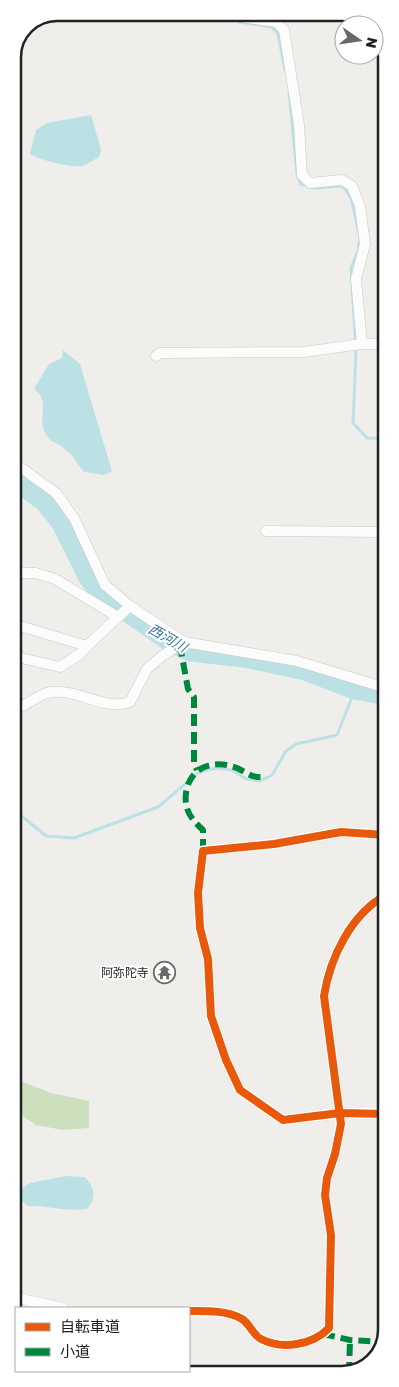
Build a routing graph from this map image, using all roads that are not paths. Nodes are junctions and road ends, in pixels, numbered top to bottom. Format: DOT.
graph roads {
  1 [pos="269,21"];
  2 [pos="361,344"];
  3 [pos="378,344"];
  4 [pos="156,356"];
  5 [pos="21,468"];
  6 [pos="266,530"];
  7 [pos="378,532"];
  8 [pos="21,573"];
  9 [pos="123,612"];
  10 [pos="21,626"];
  11 [pos="181,644"];
  12 [pos="87,646"];
  13 [pos="21,658"];
  14 [pos="378,686"];
  15 [pos="21,707"];
  16 [pos="378,834"];
  17 [pos="378,900"];
  18 [pos="340,1113"];
  19 [pos="378,1114"];
  20 [pos="21,1299"];
  21 [pos="58,1307"];
  22 [pos="190,1311"];
  1 -- 2 [label="street"];
  2 -- 3 [label="street"];
  2 -- 4 [label="street"];
  5 -- 9 [label="street"];
  6 -- 7 [label="street"];
  8 -- 9 [label="street"];
  9 -- 11 [label="street"];
  9 -- 12 [label="street"];
  10 -- 12 [label="street"];
  11 -- 14 [label="street"];
  11 -- 15 [label="street"];
  12 -- 13 [label="street"];
  16 -- 18 [label="street"];
  17 -- 18 [label="street"];
  18 -- 19 [label="street"];
  18 -- 22 [label="street"];
  20 -- 21 [label="street"];
}
